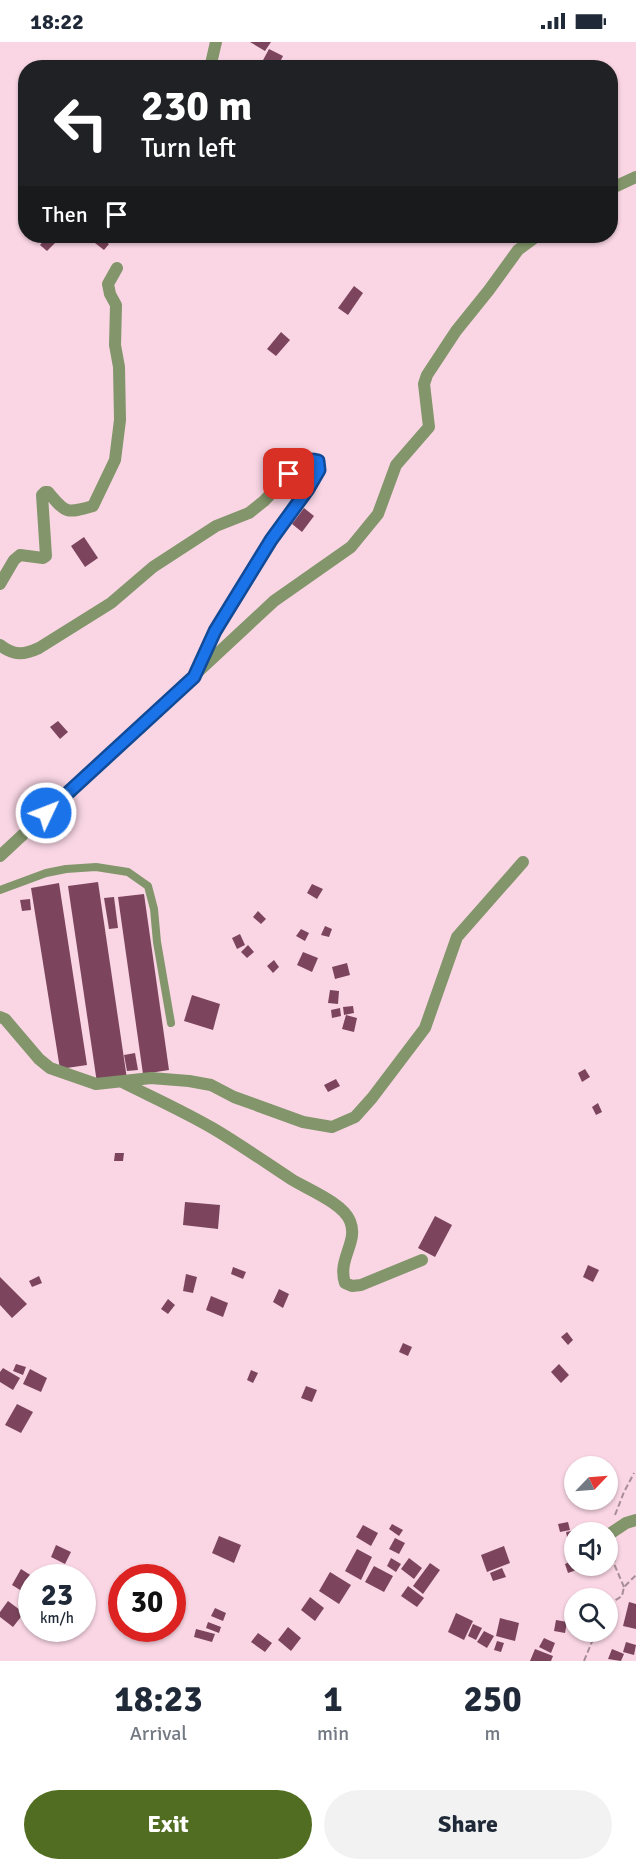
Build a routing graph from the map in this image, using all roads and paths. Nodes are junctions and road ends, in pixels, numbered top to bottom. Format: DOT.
graph roads {
  1 [pos="216,42"];
  2 [pos="212,60"];
  3 [pos="636,177"];
  4 [pos="618,185"];
  5 [pos="528,243"];
  6 [pos="117,268"];
  7 [pos="0,584"];
  8 [pos="0,645"];
  9 [pos="194,677"];
  10 [pos="0,856"];
  11 [pos="523,862"];
  12 [pos="0,890"];
  13 [pos="0,1017"];
  14 [pos="171,1023"];
  15 [pos="124,1083"];
  16 [pos="422,1260"];
  17 [pos="636,1520"];
  18 [pos="618,1528"];
  19 [pos="636,1575"];
  20 [pos="618,1598"];
  21 [pos="592,1642"];
  22 [pos="584,1661"];
  1 -- 2 [label="street"];
  3 -- 4 [label="street"];
  5 -- 9 [label="street"];
  6 -- 7 [label="street"];
  8 -- 9 [label="street"];
  9 -- 10 [label="street"];
  11 -- 15 [label="street"];
  12 -- 14 [label="lane"];
  13 -- 15 [label="street"];
  15 -- 16 [label="street"];
  17 -- 18 [label="street"];
  19 -- 20 [label="path"];
  21 -- 22 [label="path"];
}
